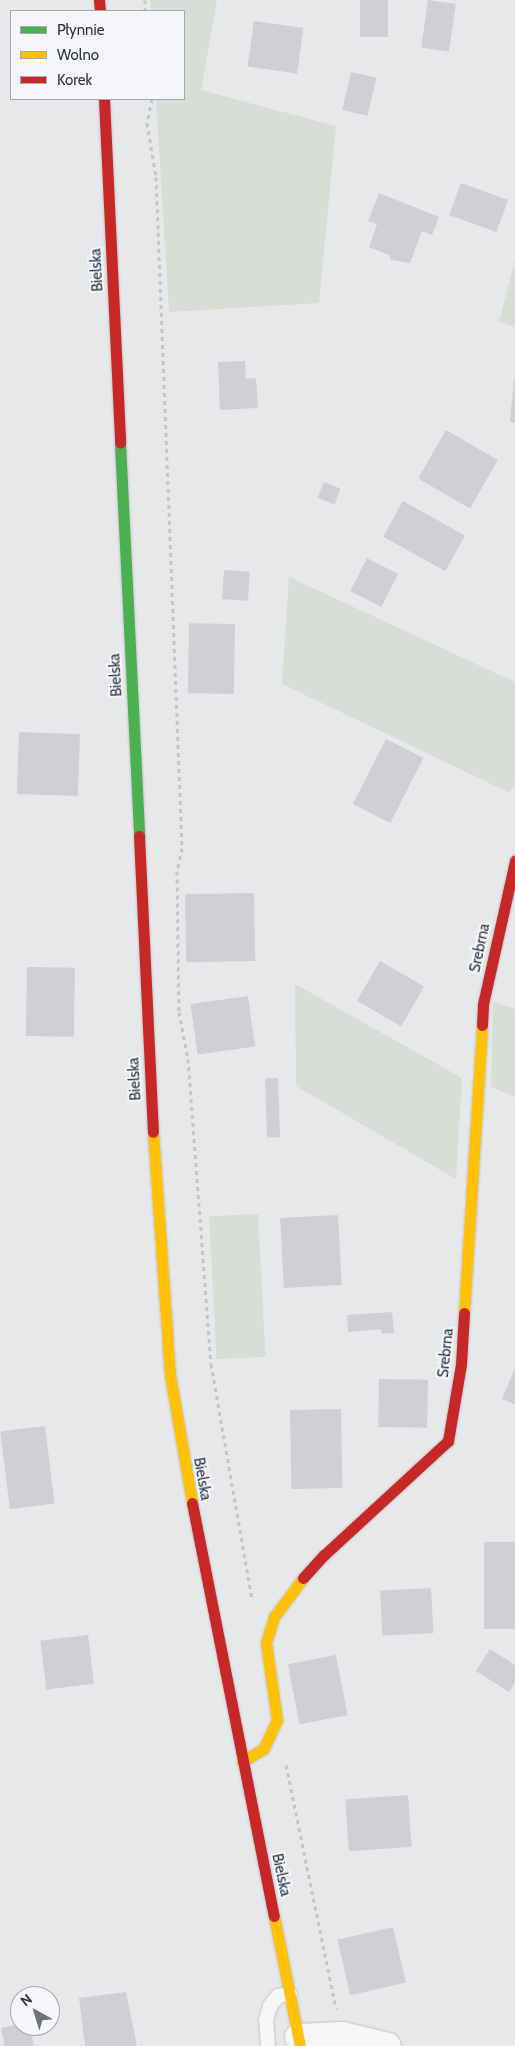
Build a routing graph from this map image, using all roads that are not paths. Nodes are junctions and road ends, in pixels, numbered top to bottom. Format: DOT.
graph roads {
  1 [pos="104,100"];
  2 [pos="515,861"];
  3 [pos="242,1762"];
  4 [pos="290,1994"];
  5 [pos="299,2041"];
  6 [pos="268,2046"];
  7 [pos="388,2046"];
  1 -- 3 [label="main road, Bielska"];
  2 -- 3 [label="main road, Srebrna"];
  3 -- 4 [label="main road, Bielska"];
  4 -- 5 [label="main road, Bielska"];
  4 -- 6 [label="lane"];
  5 -- 7 [label="street"];
}
